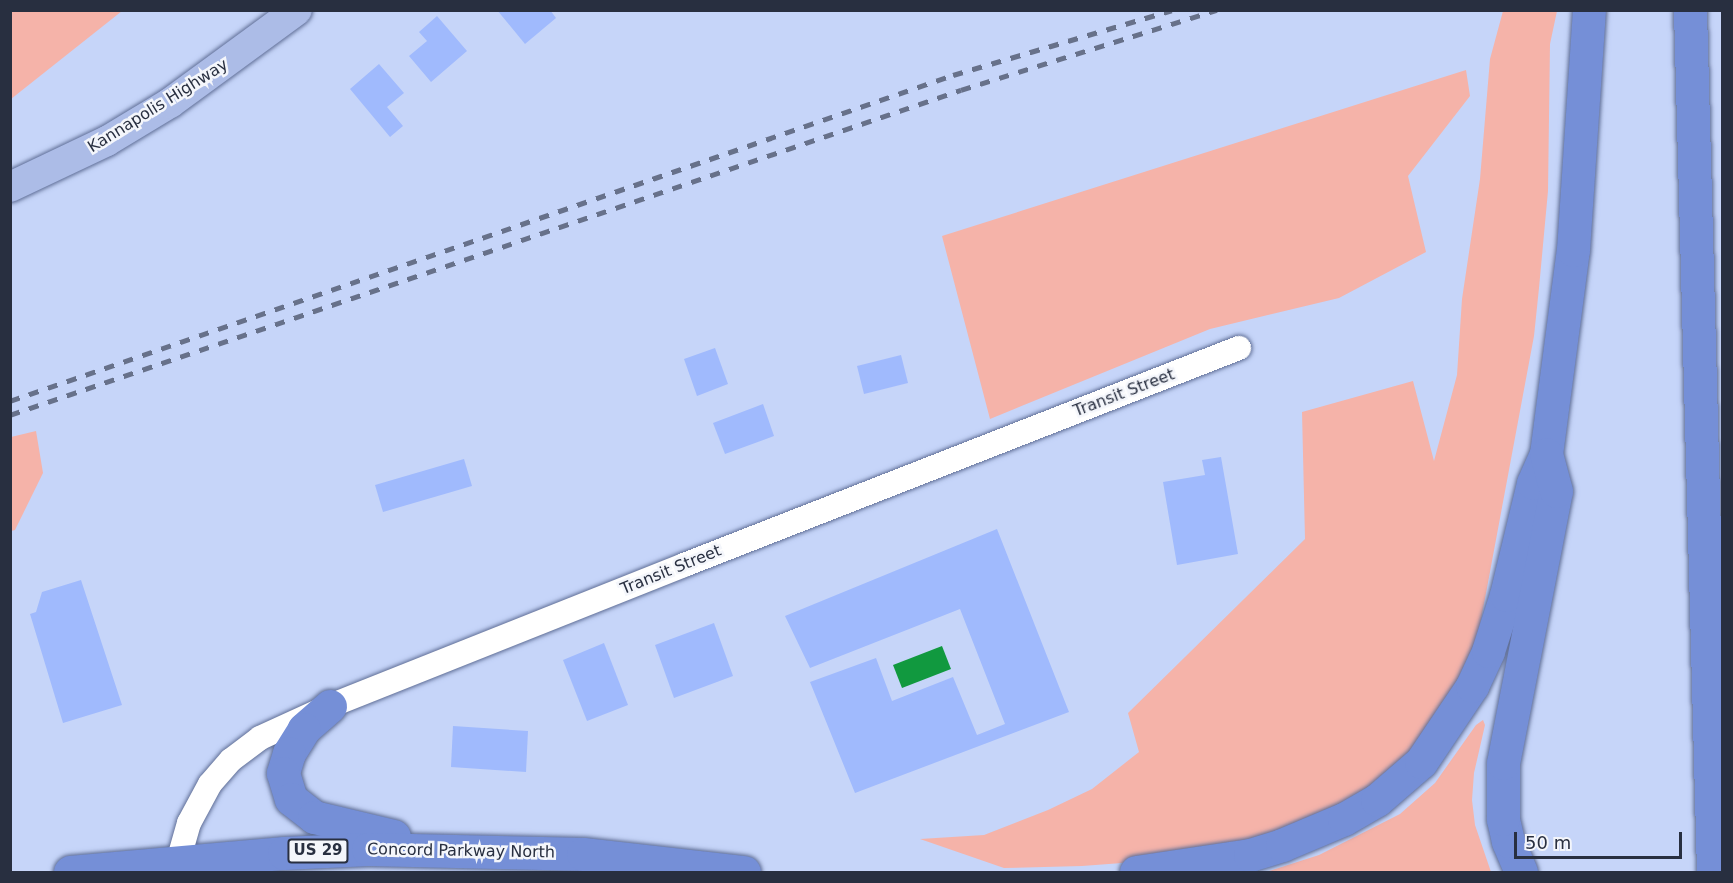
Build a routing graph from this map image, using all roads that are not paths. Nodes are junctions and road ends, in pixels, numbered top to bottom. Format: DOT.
graph roads {
  1 [pos="297,10"];
  2 [pos="1589,10"];
  3 [pos="1690,10"];
  4 [pos="10,187"];
  5 [pos="1239,348"];
  6 [pos="1546,454"];
  7 [pos="330,706"];
  8 [pos="460,850"];
  9 [pos="175,867"];
  10 [pos="70,873"];
  11 [pos="744,873"];
  12 [pos="1136,873"];
  13 [pos="1521,873"];
  14 [pos="1713,873"];
  1 -- 4 [label="main road, Kannapolis Highway"];
  2 -- 6 [label="highway"];
  3 -- 14 [label="highway"];
  5 -- 7 [label="street, Transit Street"];
  6 -- 12 [label="highway"];
  6 -- 13 [label="highway"];
  7 -- 8 [label="highway"];
  7 -- 9 [label="street, Transit Street"];
  8 -- 9 [label="highway, Concord Parkway North / US 29"];
  8 -- 11 [label="highway, Concord Parkway North / US 29"];
  9 -- 10 [label="highway, Concord Parkway North / US 29"];
}
